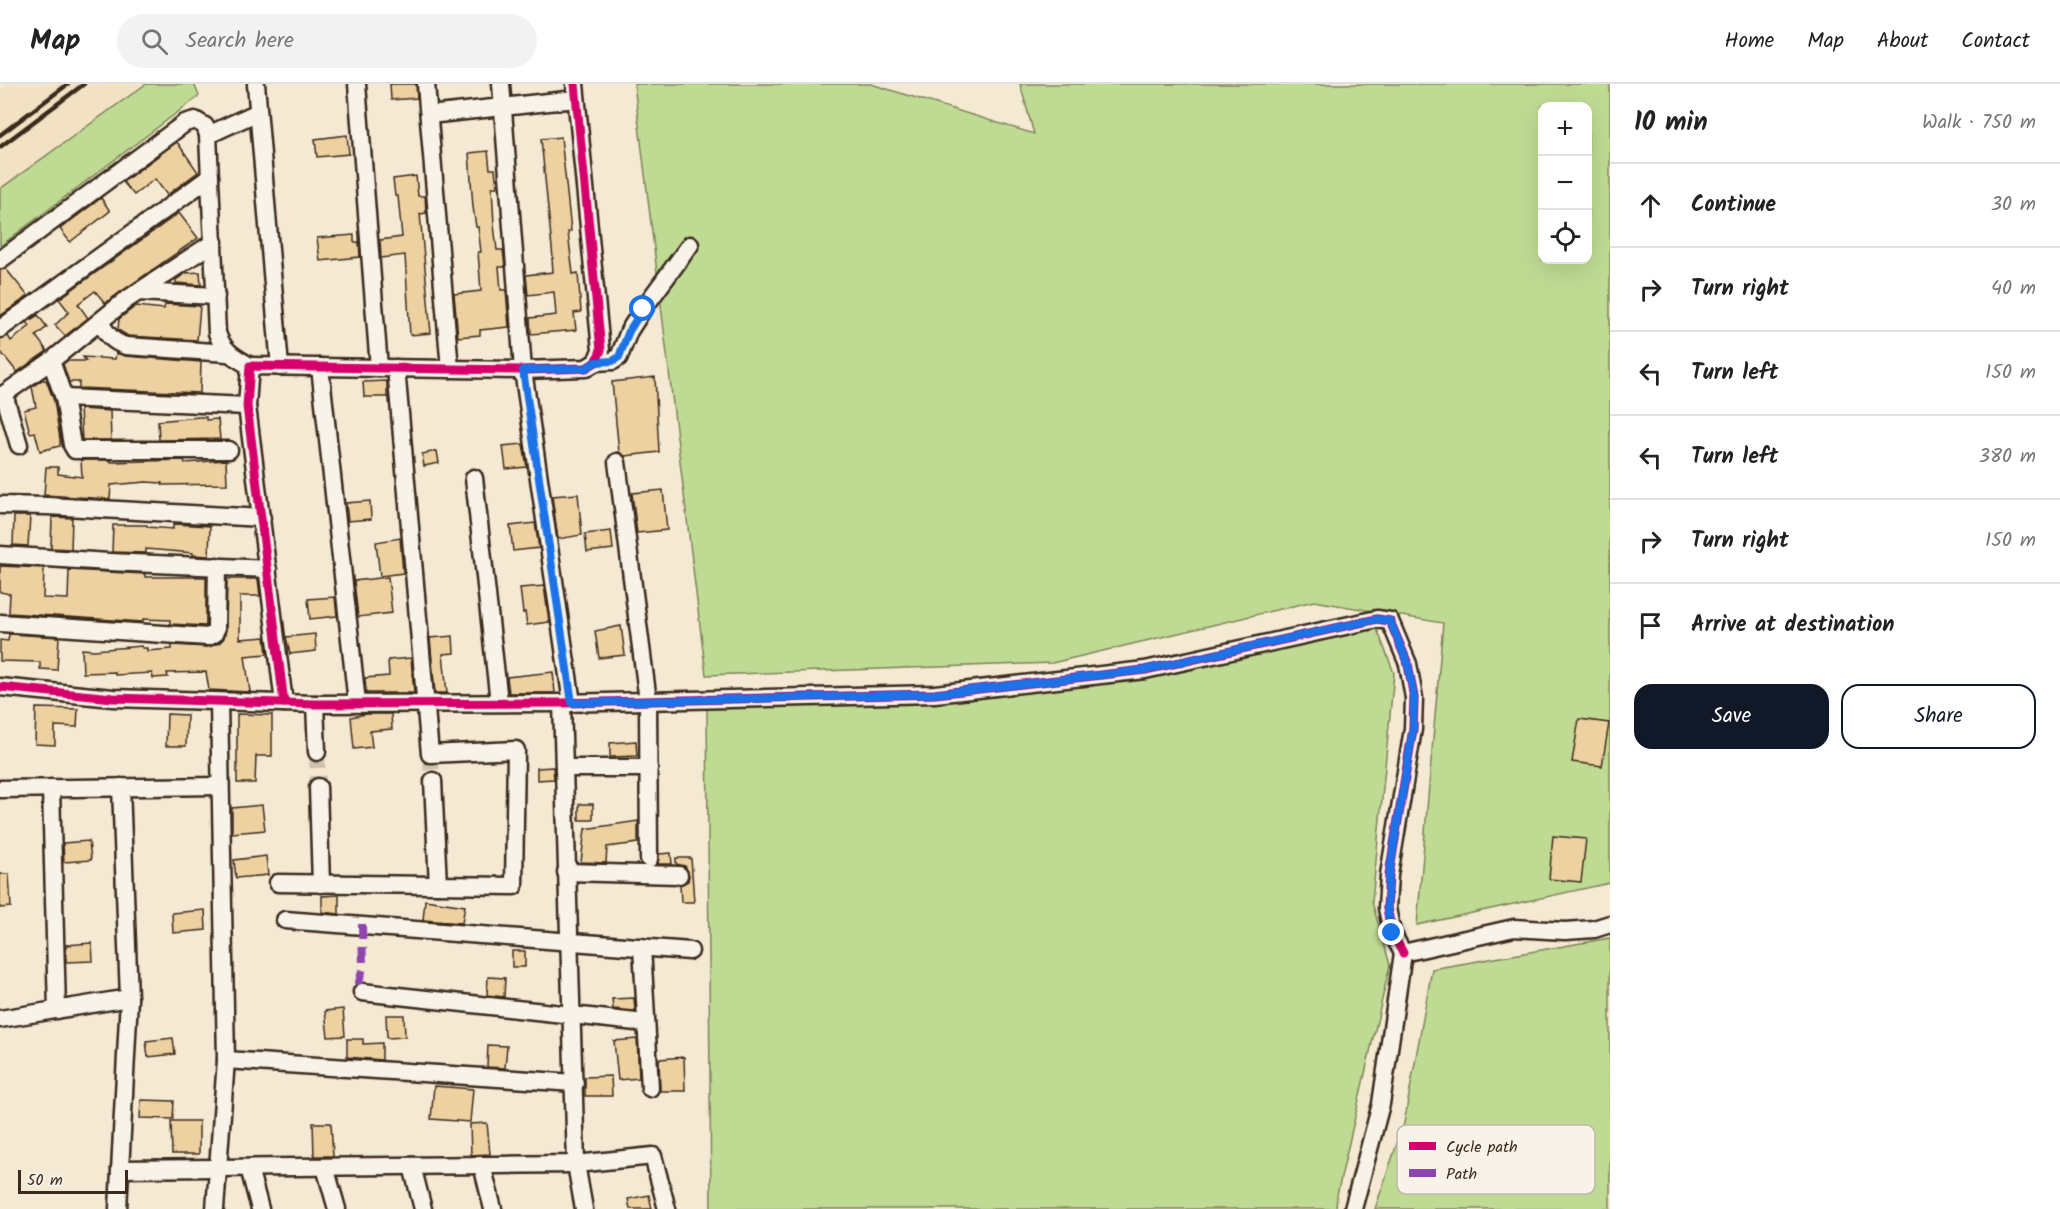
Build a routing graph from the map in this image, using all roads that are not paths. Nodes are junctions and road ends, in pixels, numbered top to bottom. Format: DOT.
graph roads {
  1 [pos="256,84"];
  2 [pos="357,84"];
  3 [pos="426,84"];
  4 [pos="501,84"];
  5 [pos="575,91"];
  6 [pos="503,108"];
  7 [pos="258,112"];
  8 [pos="429,115"];
  9 [pos="208,135"];
  10 [pos="210,177"];
  11 [pos="214,242"];
  12 [pos="690,245"];
  13 [pos="0,260"];
  14 [pos="138,292"];
  15 [pos="216,296"];
  16 [pos="99,322"];
  17 [pos="0,329"];
  18 [pos="228,353"];
  19 [pos="51,361"];
  20 [pos="596,362"];
  21 [pos="250,366"];
  22 [pos="280,367"];
  23 [pos="320,367"];
  24 [pos="379,368"];
  25 [pos="396,368"];
  26 [pos="450,369"];
  27 [pos="523,370"];
  28 [pos="2,396"];
  29 [pos="64,398"];
  30 [pos="247,406"];
  31 [pos="19,445"];
  32 [pos="229,450"];
  33 [pos="617,462"];
  34 [pos="474,478"];
  35 [pos="0,505"];
  36 [pos="262,518"];
  37 [pos="0,555"];
  38 [pos="217,566"];
  39 [pos="268,569"];
  40 [pos="0,623"];
  41 [pos="0,687"];
  42 [pos="648,701"];
  43 [pos="219,702"];
  44 [pos="500,702"];
  45 [pos="357,703"];
  46 [pos="425,703"];
  47 [pos="567,703"];
  48 [pos="285,704"];
  49 [pos="315,704"];
  50 [pos="317,752"];
  51 [pos="564,768"];
  52 [pos="649,768"];
  53 [pos="433,781"];
  54 [pos="219,786"];
  55 [pos="318,787"];
  56 [pos="51,788"];
  57 [pos="121,788"];
  58 [pos="0,789"];
  59 [pos="649,858"];
  60 [pos="566,872"];
  61 [pos="679,875"];
  62 [pos="278,883"];
  63 [pos="321,884"];
  64 [pos="438,885"];
  65 [pos="285,920"];
  66 [pos="1610,924"];
  67 [pos="568,943"];
  68 [pos="642,946"];
  69 [pos="690,951"];
  70 [pos="1403,953"];
  71 [pos="362,992"];
  72 [pos="129,998"];
  73 [pos="57,1010"];
  74 [pos="571,1016"];
  75 [pos="0,1019"];
  76 [pos="645,1023"];
  77 [pos="226,1060"];
  78 [pos="575,1083"];
  79 [pos="650,1088"];
  80 [pos="576,1164"];
  81 [pos="482,1165"];
  82 [pos="412,1166"];
  83 [pos="325,1167"];
  84 [pos="219,1168"];
  85 [pos="249,1168"];
  86 [pos="120,1169"];
  87 [pos="118,1209"];
  88 [pos="215,1209"];
  89 [pos="260,1209"];
  90 [pos="337,1209"];
  91 [pos="423,1209"];
  92 [pos="493,1209"];
  93 [pos="584,1209"];
  94 [pos="667,1209"];
  95 [pos="1353,1209"];
  1 -- 7 [label="street"];
  2 -- 24 [label="street"];
  3 -- 8 [label="street"];
  4 -- 6 [label="street"];
  5 -- 6 [label="street"];
  5 -- 20 [label="street"];
  6 -- 8 [label="street"];
  6 -- 27 [label="street"];
  7 -- 9 [label="street"];
  7 -- 22 [label="street"];
  8 -- 26 [label="street"];
  9 -- 10 [label="street"];
  9 -- 13 [label="street"];
  10 -- 11 [label="street"];
  10 -- 17 [label="street"];
  11 -- 14 [label="street"];
  11 -- 15 [label="street"];
  12 -- 20 [label="street"];
  14 -- 15 [label="street"];
  14 -- 16 [label="street"];
  15 -- 18 [label="street"];
  16 -- 18 [label="street"];
  16 -- 19 [label="street"];
  18 -- 21 [label="street"];
  19 -- 28 [label="street"];
  19 -- 29 [label="street"];
  20 -- 27 [label="street"];
  21 -- 22 [label="street"];
  21 -- 30 [label="street"];
  22 -- 23 [label="street"];
  23 -- 24 [label="street"];
  23 -- 45 [label="street"];
  24 -- 25 [label="street"];
  25 -- 26 [label="street"];
  25 -- 46 [label="street"];
  26 -- 27 [label="street"];
  27 -- 47 [label="street"];
  28 -- 31 [label="street"];
  29 -- 30 [label="street"];
  29 -- 32 [label="street"];
  30 -- 36 [label="street"];
  33 -- 42 [label="street"];
  34 -- 44 [label="street"];
  35 -- 36 [label="street"];
  36 -- 39 [label="street"];
  37 -- 38 [label="street"];
  38 -- 39 [label="street"];
  38 -- 40 [label="street"];
  39 -- 48 [label="street"];
  41 -- 43 [label="street"];
  42 -- 47 [label="street"];
  42 -- 52 [label="street"];
  42 -- 70 [label="street"];
  43 -- 48 [label="street"];
  43 -- 54 [label="street"];
  44 -- 46 [label="street"];
  44 -- 47 [label="street"];
  45 -- 46 [label="street"];
  45 -- 49 [label="street"];
  46 -- 64 [label="street"];
  47 -- 51 [label="street"];
  48 -- 49 [label="street"];
  49 -- 50 [label="street"];
  51 -- 52 [label="street"];
  51 -- 60 [label="street"];
  52 -- 59 [label="street"];
  53 -- 64 [label="street"];
  54 -- 57 [label="street"];
  54 -- 77 [label="street"];
  55 -- 63 [label="street"];
  56 -- 57 [label="street"];
  56 -- 58 [label="street"];
  56 -- 73 [label="street"];
  57 -- 72 [label="street"];
  60 -- 61 [label="street"];
  60 -- 67 [label="street"];
  62 -- 63 [label="street"];
  63 -- 64 [label="street"];
  65 -- 67 [label="street"];
  66 -- 70 [label="street"];
  67 -- 68 [label="street"];
  67 -- 74 [label="street"];
  68 -- 69 [label="street"];
  68 -- 76 [label="street"];
  70 -- 95 [label="street"];
  71 -- 74 [label="street"];
  72 -- 73 [label="street"];
  72 -- 86 [label="street"];
  73 -- 75 [label="street"];
  74 -- 76 [label="street"];
  74 -- 78 [label="street"];
  76 -- 79 [label="street"];
  77 -- 78 [label="street"];
  77 -- 84 [label="street"];
  78 -- 80 [label="street"];
  80 -- 81 [label="street"];
  80 -- 93 [label="street"];
  80 -- 94 [label="street"];
  81 -- 82 [label="street"];
  81 -- 92 [label="street"];
  82 -- 83 [label="street"];
  82 -- 91 [label="street"];
  83 -- 85 [label="street"];
  83 -- 90 [label="street"];
  84 -- 85 [label="street"];
  84 -- 86 [label="street"];
  84 -- 88 [label="street"];
  85 -- 89 [label="street"];
  86 -- 87 [label="street"];
}
